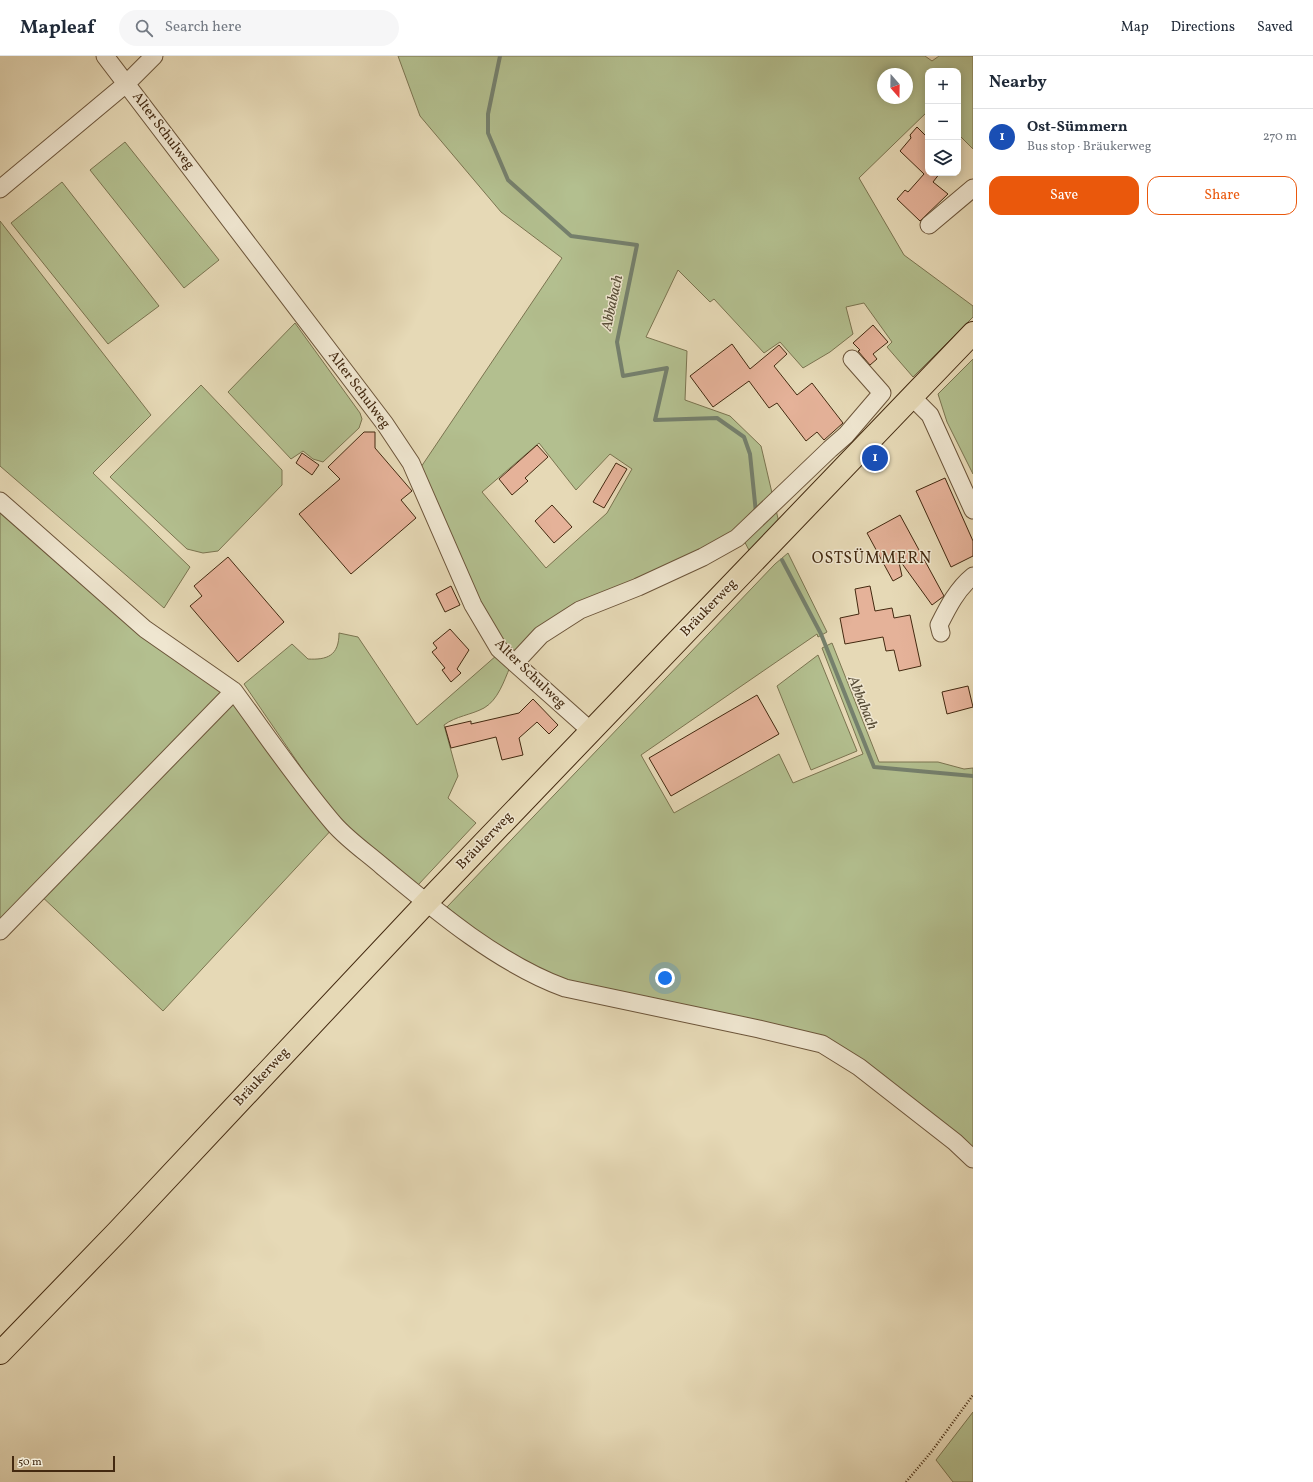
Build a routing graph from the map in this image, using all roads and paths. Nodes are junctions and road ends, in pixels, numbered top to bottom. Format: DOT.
graph roads {
  1 [pos="105,56"];
  2 [pos="154,56"];
  3 [pos="127,83"];
  4 [pos="973,188"];
  5 [pos="0,189"];
  6 [pos="929,225"];
  7 [pos="973,334"];
  8 [pos="852,359"];
  9 [pos="912,397"];
  10 [pos="853,443"];
  11 [pos="0,501"];
  12 [pos="973,510"];
  13 [pos="973,576"];
  14 [pos="941,633"];
  15 [pos="516,663"];
  16 [pos="234,691"];
  17 [pos="591,731"];
  18 [pos="426,903"];
  19 [pos="0,931"];
  20 [pos="973,1158"];
  21 [pos="0,1353"];
  22 [pos="973,1395"];
  23 [pos="906,1482"];
  1 -- 3 [label="street, Alter Schulweg"];
  2 -- 3 [label="street"];
  3 -- 5 [label="street"];
  3 -- 15 [label="street, Alter Schulweg"];
  4 -- 6 [label="street"];
  7 -- 9 [label="main road, Bräukerweg"];
  8 -- 10 [label="street"];
  9 -- 10 [label="main road, Bräukerweg"];
  9 -- 12 [label="street"];
  10 -- 15 [label="street"];
  10 -- 17 [label="main road, Bräukerweg"];
  11 -- 16 [label="street"];
  13 -- 14 [label="street"];
  15 -- 17 [label="street, Alter Schulweg"];
  16 -- 18 [label="street"];
  16 -- 19 [label="street"];
  17 -- 18 [label="main road, Bräukerweg"];
  18 -- 20 [label="street"];
  18 -- 21 [label="main road, Bräukerweg"];
  22 -- 23 [label="path"];
}
